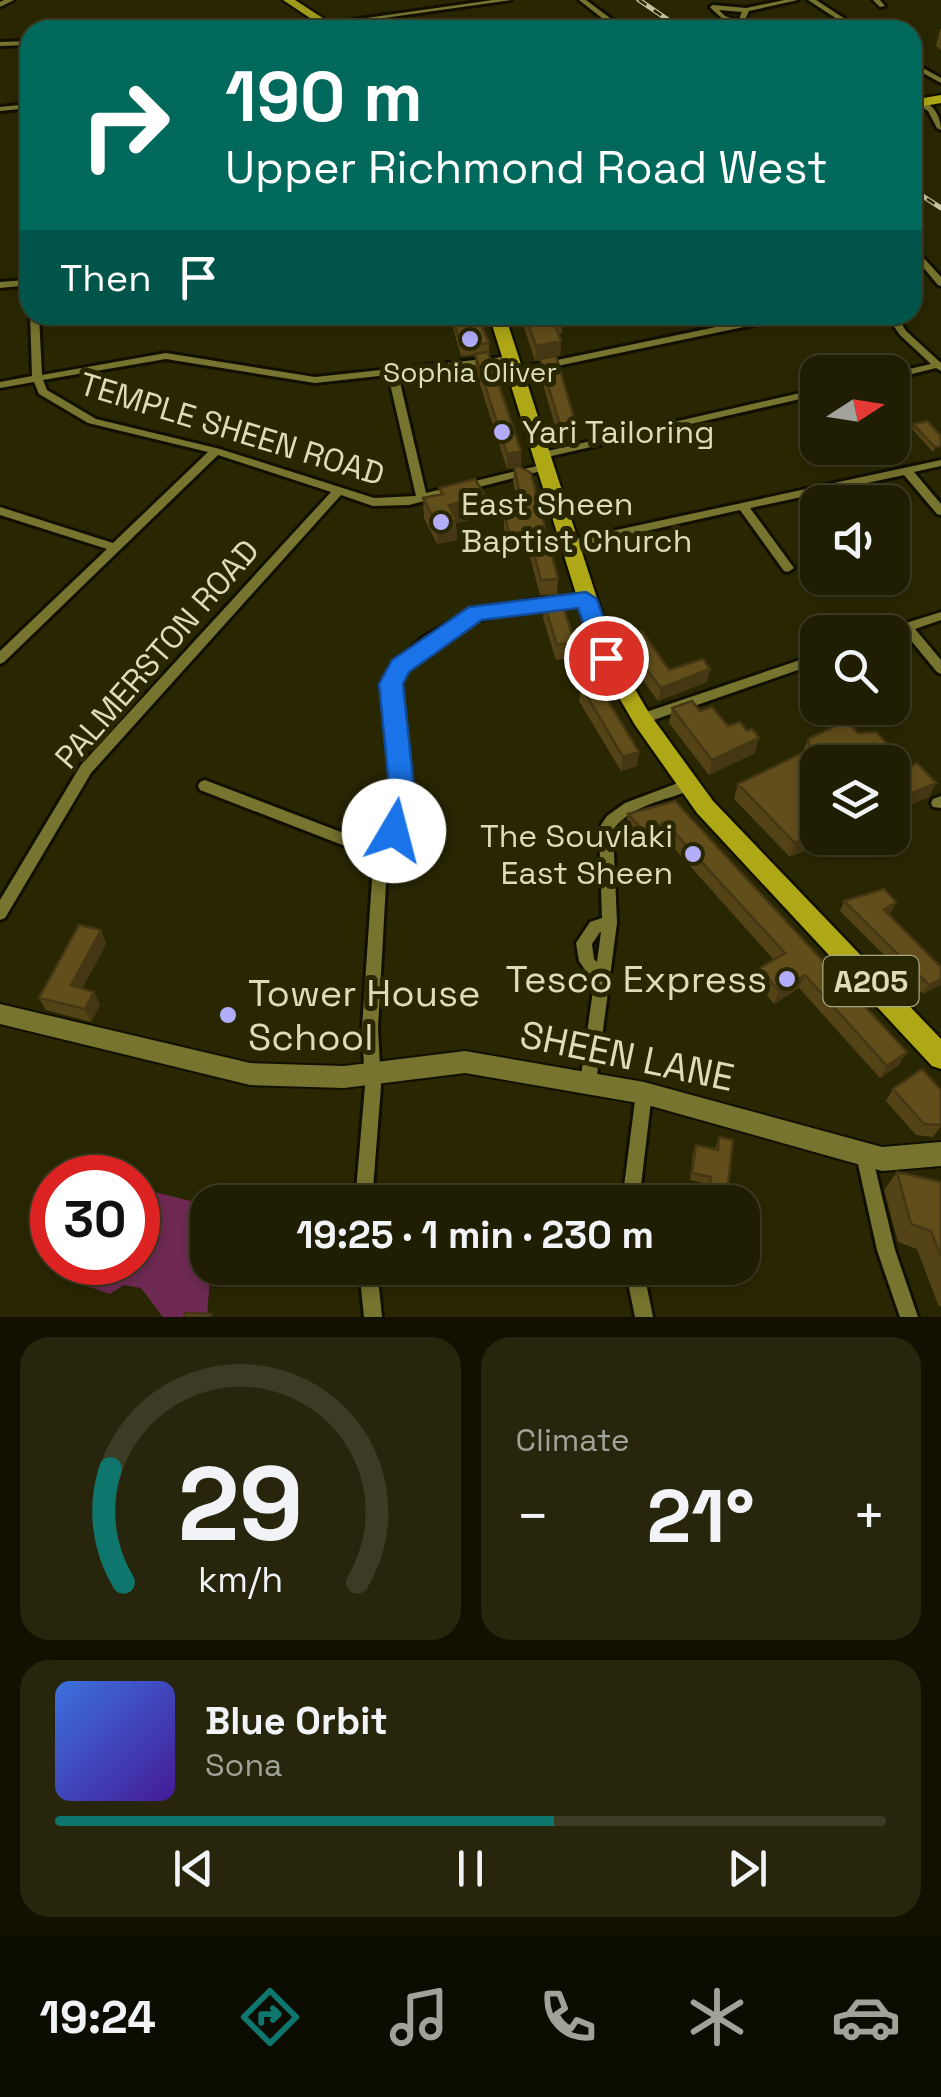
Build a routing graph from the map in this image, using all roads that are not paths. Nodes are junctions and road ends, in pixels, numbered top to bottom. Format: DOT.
graph roads {
  1 [pos="10,0"];
  2 [pos="288,0"];
  3 [pos="508,0"];
  4 [pos="582,0"];
  5 [pos="704,0"];
  6 [pos="794,0"];
  7 [pos="811,0"];
  8 [pos="0,5"];
  9 [pos="714,6"];
  10 [pos="746,10"];
  11 [pos="320,20"];
  12 [pos="377,20"];
  13 [pos="609,20"];
  14 [pos="732,20"];
  15 [pos="742,20"];
  16 [pos="843,20"];
  17 [pos="922,106"];
  18 [pos="941,128"];
  19 [pos="922,260"];
  20 [pos="941,284"];
  21 [pos="34,325"];
  22 [pos="501,325"];
  23 [pos="731,325"];
  24 [pos="901,325"];
  25 [pos="512,365"];
  26 [pos="940,366"];
  27 [pos="392,371"];
  28 [pos="910,372"];
  29 [pos="36,378"];
  30 [pos="0,385"];
  31 [pos="800,397"];
  32 [pos="216,452"];
  33 [pos="544,461"];
  34 [pos="941,463"];
  35 [pos="907,471"];
  36 [pos="338,492"];
  37 [pos="422,498"];
  38 [pos="745,509"];
  39 [pos="0,511"];
  40 [pos="941,511"];
  41 [pos="570,544"];
  42 [pos="116,548"];
  43 [pos="788,568"];
  44 [pos="586,599"];
  45 [pos="941,616"];
  46 [pos="910,627"];
  47 [pos="910,632"];
  48 [pos="0,659"];
  49 [pos="800,664"];
  50 [pos="941,669"];
  51 [pos="642,720"];
  52 [pos="205,786"];
  53 [pos="686,786"];
  54 [pos="384,855"];
  55 [pos="0,914"];
  56 [pos="610,923"];
  57 [pos="602,982"];
  58 [pos="0,1014"];
  59 [pos="941,1057"];
  60 [pos="373,1072"];
  61 [pos="588,1083"];
  62 [pos="644,1093"];
  63 [pos="941,1154"];
  64 [pos="873,1157"];
  65 [pos="924,1182"];
  66 [pos="364,1185"];
  67 [pos="632,1185"];
  68 [pos="370,1285"];
  69 [pos="637,1285"];
  70 [pos="373,1317"];
  71 [pos="644,1317"];
  72 [pos="909,1317"];
  1 -- 8 [label="street"];
  2 -- 11 [label="main road"];
  3 -- 12 [label="street"];
  4 -- 13 [label="street"];
  5 -- 9 [label="street"];
  6 -- 10 [label="street"];
  7 -- 16 [label="street"];
  9 -- 10 [label="street"];
  9 -- 14 [label="street"];
  10 -- 15 [label="street"];
  17 -- 18 [label="street"];
  19 -- 20 [label="street"];
  21 -- 29 [label="street, TEMPLE SHEEN ROAD"];
  22 -- 25 [label="highway, A205"];
  23 -- 25 [label="street"];
  24 -- 26 [label="street"];
  25 -- 27 [label="street"];
  25 -- 33 [label="highway, A205"];
  26 -- 28 [label="street"];
  27 -- 29 [label="street"];
  27 -- 37 [label="street"];
  29 -- 30 [label="street"];
  29 -- 32 [label="street, TEMPLE SHEEN ROAD"];
  31 -- 33 [label="street, TEMPLE SHEEN ROAD"];
  32 -- 36 [label="street, TEMPLE SHEEN ROAD"];
  32 -- 42 [label="street"];
  33 -- 37 [label="street, TEMPLE SHEEN ROAD"];
  33 -- 41 [label="highway, A205"];
  34 -- 35 [label="street"];
  35 -- 38 [label="street"];
  35 -- 40 [label="street"];
  36 -- 37 [label="street, TEMPLE SHEEN ROAD"];
  36 -- 55 [label="street, PALMERSTON ROAD"];
  38 -- 41 [label="street"];
  38 -- 43 [label="street"];
  39 -- 42 [label="street"];
  41 -- 44 [label="highway, A205"];
  42 -- 48 [label="street"];
  44 -- 51 [label="highway, A205"];
  44 -- 54 [label="street"];
  45 -- 46 [label="street"];
  47 -- 50 [label="street"];
  49 -- 51 [label="street"];
  51 -- 53 [label="highway, A205"];
  52 -- 54 [label="street"];
  53 -- 56 [label="street"];
  53 -- 59 [label="highway, A205"];
  54 -- 60 [label="street"];
  56 -- 57 [label="street"];
  56 -- 57 [label="street"];
  57 -- 61 [label="street"];
  58 -- 60 [label="main road, SHEEN LANE"];
  60 -- 61 [label="main road, SHEEN LANE"];
  60 -- 66 [label="street"];
  61 -- 62 [label="main road, SHEEN LANE"];
  62 -- 64 [label="main road, SHEEN LANE"];
  62 -- 67 [label="street"];
  63 -- 64 [label="main road, SHEEN LANE"];
  64 -- 65 [label="main road"];
  64 -- 72 [label="street"];
  68 -- 70 [label="street"];
  69 -- 71 [label="street"];
}
